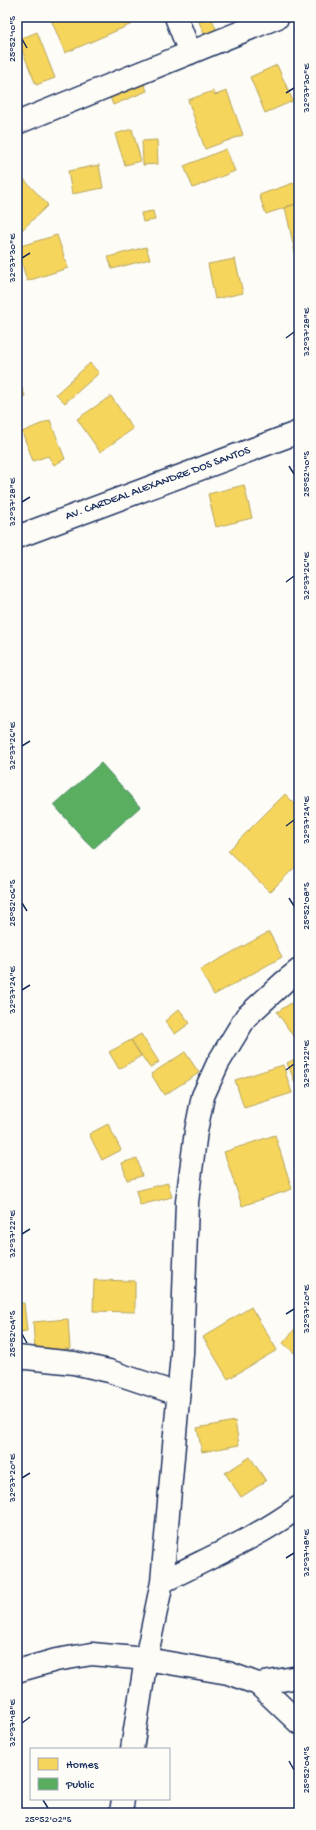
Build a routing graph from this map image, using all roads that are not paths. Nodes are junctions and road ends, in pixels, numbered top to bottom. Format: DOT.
graph roads {
  1 [pos="176,17"];
  2 [pos="278,17"];
  3 [pos="190,53"];
  4 [pos="17,123"];
  5 [pos="299,432"];
  6 [pos="17,537"];
  7 [pos="299,970"];
  8 [pos="17,1357"];
  9 [pos="178,1394"];
  10 [pos="299,1506"];
  11 [pos="162,1582"];
  12 [pos="146,1659"];
  13 [pos="17,1671"];
  14 [pos="299,1677"];
  15 [pos="258,1684"];
  16 [pos="299,1723"];
  17 [pos="132,1748"];
  18 [pos="123,1800"];
  19 [pos="121,1813"];
  1 -- 3 [label="street"];
  2 -- 3 [label="street"];
  3 -- 4 [label="street"];
  5 -- 6 [label="street, AV. CARDEAL ALEXANDRE DOS SANTOS"];
  7 -- 9 [label="street"];
  8 -- 9 [label="street"];
  9 -- 11 [label="street"];
  10 -- 11 [label="street"];
  11 -- 12 [label="street"];
  12 -- 13 [label="street"];
  12 -- 15 [label="street"];
  12 -- 17 [label="street"];
  14 -- 15 [label="street"];
  15 -- 16 [label="street"];
  18 -- 19 [label="street"];
}
